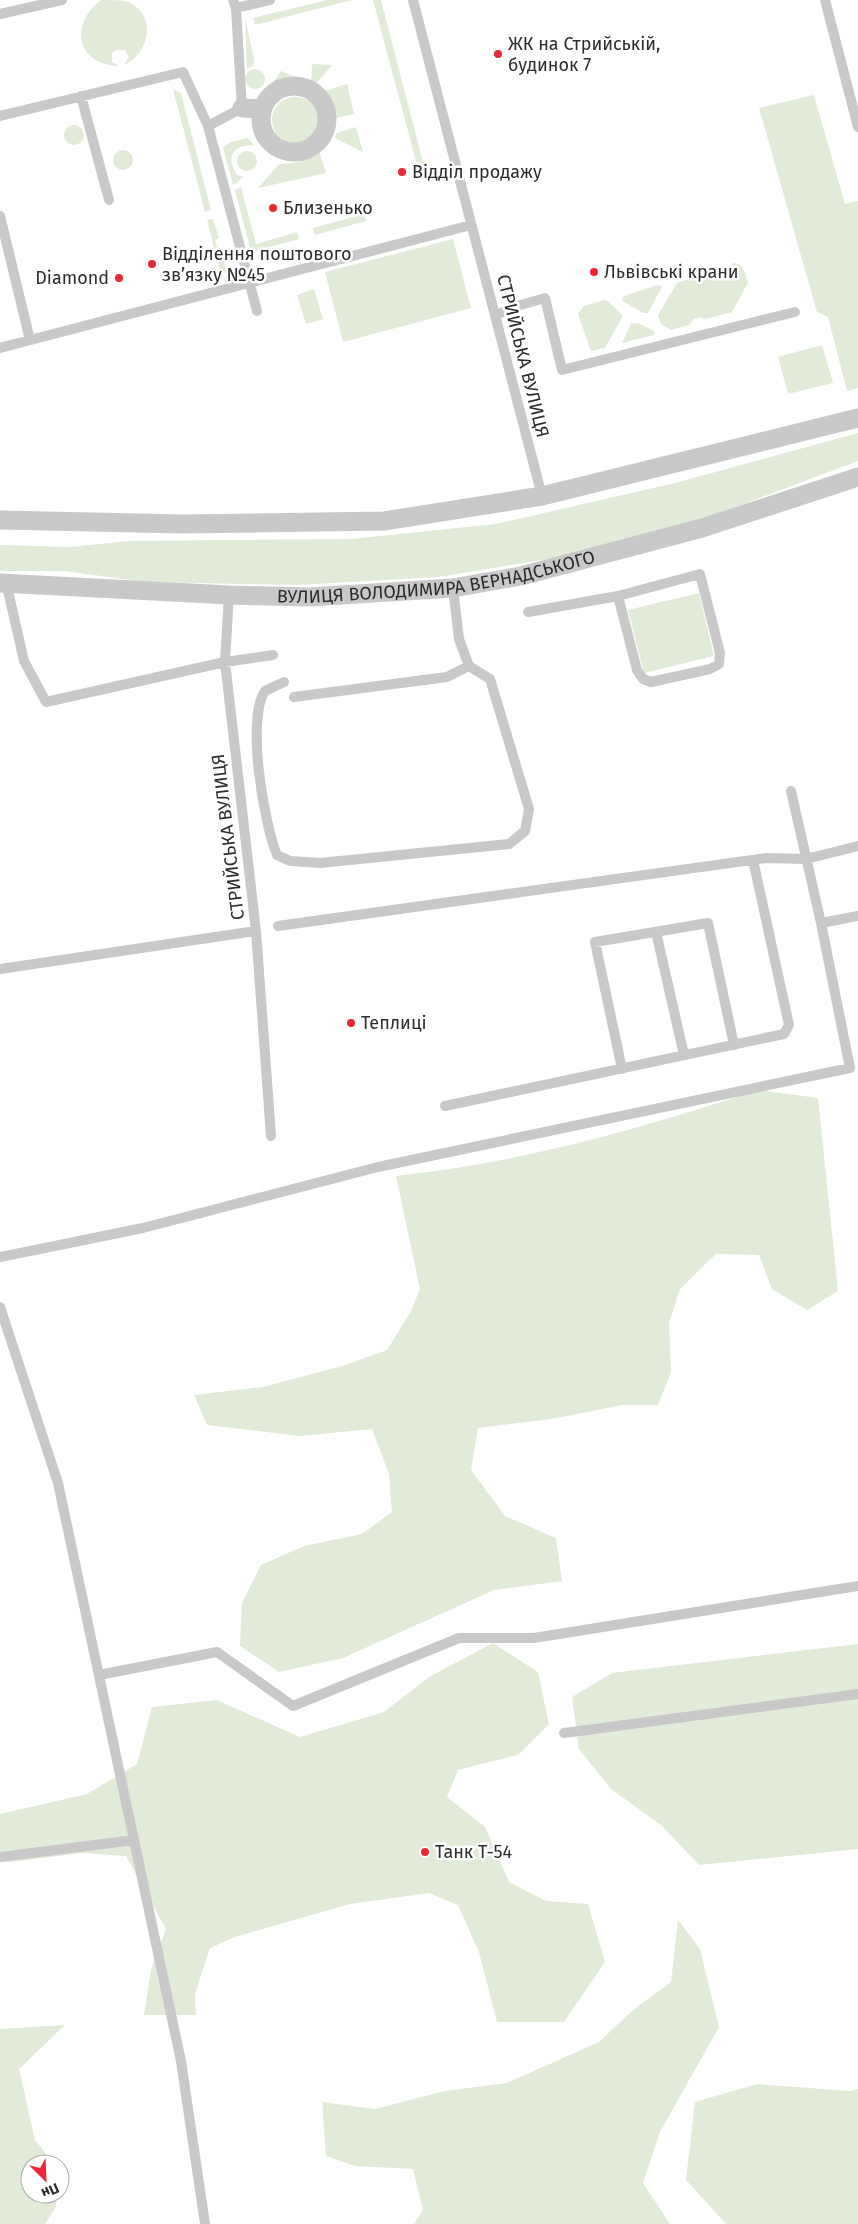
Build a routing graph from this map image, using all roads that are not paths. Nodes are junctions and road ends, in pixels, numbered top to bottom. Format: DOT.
graph roads {
  1 [pos="62,0"];
  2 [pos="270,0"];
  3 [pos="413,0"];
  4 [pos="825,0"];
  5 [pos="235,4"];
  6 [pos="0,14"];
  7 [pos="81,96"];
  8 [pos="242,108"];
  9 [pos="262,109"];
  10 [pos="0,116"];
  11 [pos="208,126"];
  12 [pos="858,127"];
  13 [pos="109,200"];
  14 [pos="0,216"];
  15 [pos="471,225"];
  16 [pos="249,284"];
  17 [pos="257,311"];
  18 [pos="795,312"];
  19 [pos="496,315"];
  20 [pos="30,340"];
  21 [pos="0,348"];
  22 [pos="858,418"];
  23 [pos="858,476"];
  24 [pos="542,496"];
  25 [pos="0,520"];
  26 [pos="3,583"];
  27 [pos="454,588"];
  28 [pos="229,595"];
  29 [pos="618,596"];
  30 [pos="528,612"];
  31 [pos="273,655"];
  32 [pos="225,662"];
  33 [pos="469,666"];
  34 [pos="284,682"];
  35 [pos="294,697"];
  36 [pos="791,791"];
  37 [pos="858,846"];
  38 [pos="806,859"];
  39 [pos="753,860"];
  40 [pos="858,916"];
  41 [pos="821,923"];
  42 [pos="278,926"];
  43 [pos="256,931"];
  44 [pos="656,932"];
  45 [pos="0,969"];
  46 [pos="734,1044"];
  47 [pos="684,1055"];
  48 [pos="854,1067"];
  49 [pos="622,1069"];
  50 [pos="444,1106"];
  51 [pos="271,1136"];
  52 [pos="0,1257"];
  53 [pos="0,1307"];
  54 [pos="858,1586"];
  55 [pos="99,1675"];
  56 [pos="858,1694"];
  57 [pos="564,1733"];
  58 [pos="134,1840"];
  59 [pos="0,1857"];
  60 [pos="205,2224"];
  1 -- 6 [label="lane"];
  2 -- 5 [label="lane"];
  3 -- 15 [label="lane, СТРИЙСЬКА ВУЛИЦЯ"];
  4 -- 12 [label="lane"];
  5 -- 8 [label="lane"];
  7 -- 10 [label="lane"];
  7 -- 11 [label="lane"];
  7 -- 13 [label="lane"];
  8 -- 9 [label="street"];
  8 -- 11 [label="lane"];
  11 -- 16 [label="lane"];
  14 -- 20 [label="lane"];
  15 -- 16 [label="lane"];
  15 -- 19 [label="lane, СТРИЙСЬКА ВУЛИЦЯ"];
  16 -- 17 [label="lane"];
  16 -- 20 [label="lane"];
  18 -- 19 [label="lane"];
  19 -- 24 [label="lane, СТРИЙСЬКА ВУЛИЦЯ"];
  20 -- 21 [label="lane"];
  22 -- 24 [label="street"];
  23 -- 27 [label="street, ВУЛИЦЯ ВОЛОДИМИРА ВЕРНАДСЬКОГО"];
  24 -- 25 [label="street"];
  26 -- 28 [label="street, ВУЛИЦЯ ВОЛОДИМИРА ВЕРНАДСЬКОГО"];
  26 -- 32 [label="lane"];
  27 -- 28 [label="street, ВУЛИЦЯ ВОЛОДИМИРА ВЕРНАДСЬКОГО"];
  27 -- 33 [label="lane"];
  28 -- 32 [label="lane, СТРИЙСЬКА ВУЛИЦЯ"];
  29 -- 29 [label="lane"];
  29 -- 30 [label="lane"];
  31 -- 32 [label="lane"];
  32 -- 43 [label="lane, СТРИЙСЬКА ВУЛИЦЯ"];
  33 -- 34 [label="lane"];
  33 -- 35 [label="lane"];
  36 -- 38 [label="lane"];
  37 -- 38 [label="lane"];
  38 -- 39 [label="lane"];
  38 -- 41 [label="lane"];
  39 -- 42 [label="lane"];
  39 -- 46 [label="lane"];
  40 -- 41 [label="lane"];
  41 -- 48 [label="lane"];
  43 -- 45 [label="lane, СТРИЙСЬКА ВУЛИЦЯ"];
  43 -- 51 [label="lane"];
  44 -- 46 [label="lane"];
  44 -- 47 [label="lane"];
  44 -- 49 [label="lane"];
  46 -- 47 [label="lane"];
  47 -- 49 [label="lane"];
  48 -- 52 [label="lane"];
  49 -- 50 [label="lane"];
  53 -- 55 [label="lane"];
  54 -- 55 [label="lane"];
  55 -- 58 [label="lane"];
  56 -- 57 [label="lane"];
  58 -- 59 [label="lane"];
  58 -- 60 [label="lane"];
}
